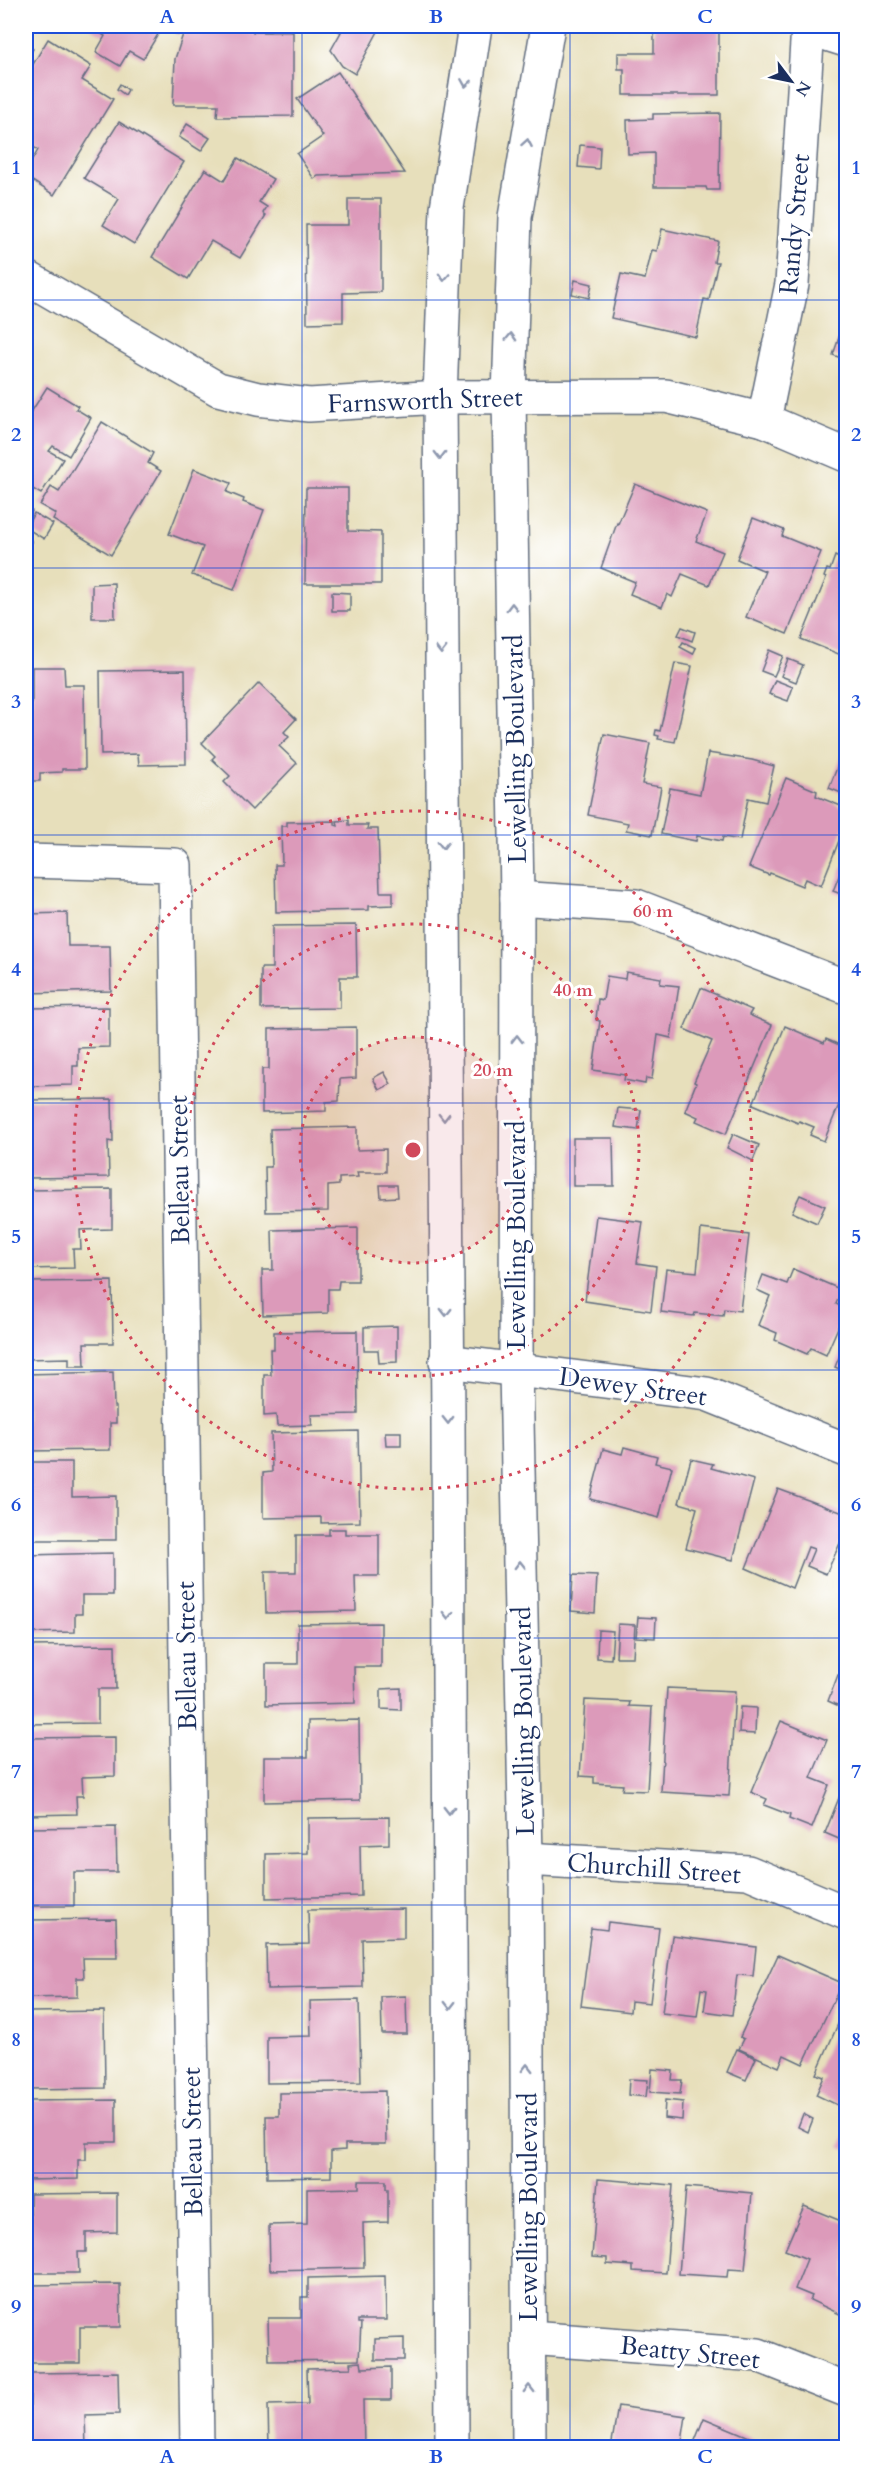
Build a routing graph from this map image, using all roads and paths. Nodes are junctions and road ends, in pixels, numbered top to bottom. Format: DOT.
graph roads {
  1 [pos="475,26"];
  2 [pos="548,26"];
  3 [pos="808,27"];
  4 [pos="846,40"];
  5 [pos="26,277"];
  6 [pos="509,396"];
  7 [pos="440,397"];
  8 [pos="764,420"];
  9 [pos="846,455"];
  10 [pos="26,861"];
  11 [pos="517,898"];
  12 [pos="846,987"];
  13 [pos="446,1361"];
  14 [pos="516,1371"];
  15 [pos="846,1450"];
  16 [pos="526,1859"];
  17 [pos="846,1913"];
  18 [pos="529,2338"];
  19 [pos="846,2390"];
  20 [pos="197,2448"];
  21 [pos="452,2448"];
  22 [pos="528,2448"];
  1 -- 7 [label="main road, one-way"];
  6 -- 2 [label="main road, Lewelling Boulevard, one-way"];
  3 -- 4 [label="main road"];
  3 -- 8 [label="main road, Randy Street"];
  5 -- 7 [label="main road, Farnsworth Street"];
  6 -- 7 [label="main road, Farnsworth Street"];
  6 -- 8 [label="main road, Farnsworth Street"];
  11 -- 6 [label="main road, Lewelling Boulevard, one-way"];
  7 -- 13 [label="main road, one-way"];
  8 -- 9 [label="main road, Farnsworth Street"];
  10 -- 20 [label="main road, Belleau Street"];
  11 -- 12 [label="main road"];
  14 -- 11 [label="main road, Lewelling Boulevard, one-way"];
  13 -- 14 [label="main road, Dewey Street"];
  13 -- 21 [label="main road, one-way"];
  14 -- 15 [label="main road, Dewey Street"];
  16 -- 14 [label="main road, Lewelling Boulevard, one-way"];
  16 -- 17 [label="main road, Churchill Street"];
  18 -- 16 [label="main road, Lewelling Boulevard, one-way"];
  18 -- 19 [label="main road, Beatty Street"];
  22 -- 18 [label="main road, Lewelling Boulevard, one-way"];
}
